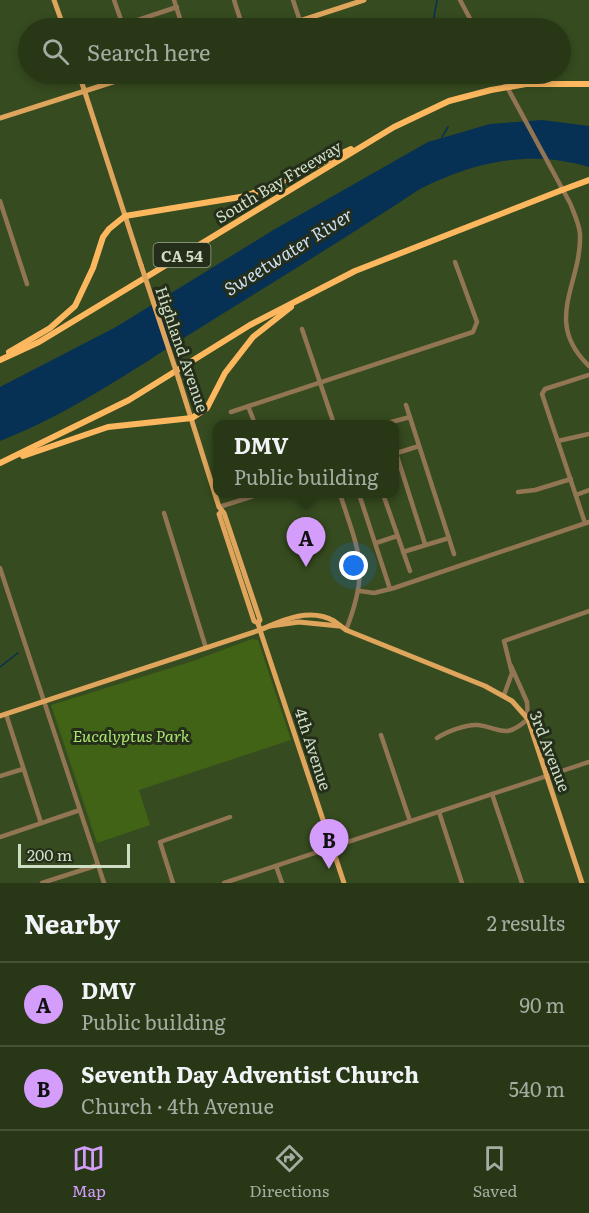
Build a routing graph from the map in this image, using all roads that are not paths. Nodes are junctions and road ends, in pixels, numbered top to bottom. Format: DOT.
graph roads {
  1 [pos="54,0"];
  2 [pos="114,0"];
  3 [pos="174,0"];
  4 [pos="234,0"];
  5 [pos="293,0"];
  6 [pos="364,0"];
  7 [pos="460,0"];
  8 [pos="354,2"];
  9 [pos="177,7"];
  10 [pos="60,18"];
  11 [pos="120,18"];
  12 [pos="147,18"];
  13 [pos="180,18"];
  14 [pos="240,18"];
  15 [pos="299,18"];
  16 [pos="309,18"];
  17 [pos="470,18"];
  18 [pos="83,84"];
  19 [pos="107,84"];
  20 [pos="505,84"];
  21 [pos="589,84"];
  22 [pos="85,91"];
  23 [pos="0,118"];
  24 [pos="362,146"];
  25 [pos="589,182"];
  26 [pos="0,201"];
  27 [pos="125,216"];
  28 [pos="455,262"];
  29 [pos="27,284"];
  30 [pos="309,295"];
  31 [pos="302,329"];
  32 [pos="0,358"];
  33 [pos="589,366"];
  34 [pos="589,375"];
  35 [pos="321,383"];
  36 [pos="406,405"];
  37 [pos="248,406"];
  38 [pos="231,412"];
  39 [pos="192,417"];
  40 [pos="410,417"];
  41 [pos="253,420"];
  42 [pos="333,420"];
  43 [pos="399,420"];
  44 [pos="589,434"];
  45 [pos="558,441"];
  46 [pos="419,446"];
  47 [pos="399,452"];
  48 [pos="0,463"];
  49 [pos="399,465"];
  50 [pos="571,479"];
  51 [pos="213,483"];
  52 [pos="589,490"];
  53 [pos="518,492"];
  54 [pos="576,495"];
  55 [pos="217,498"];
  56 [pos="249,498"];
  57 [pos="341,498"];
  58 [pos="360,498"];
  59 [pos="385,498"];
  60 [pos="220,509"];
  61 [pos="164,513"];
  62 [pos="587,523"];
  63 [pos="398,536"];
  64 [pos="449,538"];
  65 [pos="376,543"];
  66 [pos="425,544"];
  67 [pos="403,552"];
  68 [pos="454,554"];
  69 [pos="0,568"];
  70 [pos="410,571"];
  71 [pos="390,589"];
  72 [pos="360,591"];
  73 [pos="589,611"];
  74 [pos="260,630"];
  75 [pos="346,630"];
  76 [pos="206,648"];
  77 [pos="511,666"];
  78 [pos="504,695"];
  79 [pos="45,702"];
  80 [pos="3,715"];
  81 [pos="528,719"];
  82 [pos="381,735"];
  83 [pos="436,738"];
  84 [pos="589,762"];
  85 [pos="23,769"];
  86 [pos="0,776"];
  87 [pos="548,776"];
  88 [pos="492,794"];
  89 [pos="80,810"];
  90 [pos="439,812"];
  91 [pos="230,817"];
  92 [pos="410,822"];
  93 [pos="41,823"];
  94 [pos="0,837"];
  95 [pos="332,847"];
  96 [pos="98,865"];
  97 [pos="276,866"];
  98 [pos="42,883"];
  99 [pos="104,883"];
  100 [pos="172,883"];
  101 [pos="224,883"];
  102 [pos="282,883"];
  103 [pos="344,883"];
  104 [pos="462,883"];
  105 [pos="522,883"];
  106 [pos="582,883"];
  1 -- 10 [label="main road"];
  2 -- 11 [label="street"];
  3 -- 9 [label="street"];
  4 -- 14 [label="street"];
  5 -- 15 [label="street"];
  6 -- 8 [label="main road"];
  7 -- 17 [label="street"];
  8 -- 16 [label="main road"];
  9 -- 12 [label="street"];
  9 -- 13 [label="street"];
  18 -- 22 [label="main road, Highland Avenue"];
  19 -- 22 [label="main road"];
  20 -- 33 [label="street"];
  21 -- 24 [label="highway, South Bay Freeway / CA 54, bridge"];
  22 -- 23 [label="main road"];
  22 -- 27 [label="main road, Highland Avenue"];
  24 -- 27 [label="highway"];
  24 -- 32 [label="highway, South Bay Freeway / CA 54"];
  25 -- 30 [label="highway, bridge"];
  26 -- 29 [label="street"];
  27 -- 32 [label="highway"];
  27 -- 39 [label="main road, Highland Avenue, bridge"];
  28 -- 35 [label="street"];
  30 -- 39 [label="highway"];
  30 -- 48 [label="highway"];
  31 -- 35 [label="street"];
  34 -- 45 [label="street"];
  35 -- 37 [label="street"];
  35 -- 42 [label="street"];
  36 -- 40 [label="street"];
  37 -- 38 [label="street"];
  37 -- 41 [label="street"];
  39 -- 48 [label="highway"];
  39 -- 51 [label="main road, Highland Avenue"];
  40 -- 43 [label="street"];
  40 -- 46 [label="street"];
  44 -- 45 [label="street"];
  45 -- 50 [label="street"];
  46 -- 47 [label="street"];
  46 -- 64 [label="street"];
  49 -- 66 [label="street"];
  50 -- 53 [label="street"];
  50 -- 54 [label="street"];
  52 -- 54 [label="street"];
  54 -- 62 [label="street"];
  55 -- 60 [label="main road, 4th Avenue"];
  56 -- 60 [label="street"];
  57 -- 72 [label="street"];
  58 -- 65 [label="street"];
  59 -- 63 [label="street"];
  60 -- 74 [label="main road, 4th Avenue"];
  61 -- 76 [label="street"];
  62 -- 71 [label="street"];
  63 -- 65 [label="street"];
  63 -- 67 [label="street"];
  64 -- 66 [label="street"];
  64 -- 68 [label="street"];
  65 -- 71 [label="street"];
  66 -- 67 [label="street"];
  67 -- 70 [label="street"];
  69 -- 79 [label="street"];
  71 -- 72 [label="street"];
  72 -- 75 [label="street"];
  73 -- 77 [label="street"];
  74 -- 75 [label="main road, 3rd Avenue"];
  74 -- 76 [label="main road, 3rd Avenue"];
  74 -- 95 [label="main road, 4th Avenue"];
  75 -- 78 [label="main road, 3rd Avenue"];
  76 -- 79 [label="main road, 3rd Avenue"];
  77 -- 78 [label="street"];
  77 -- 81 [label="street"];
  78 -- 81 [label="main road, 3rd Avenue"];
  79 -- 80 [label="main road, 3rd Avenue"];
  79 -- 89 [label="street"];
  80 -- 85 [label="street"];
  81 -- 83 [label="street"];
  81 -- 87 [label="main road, 3rd Avenue"];
  82 -- 92 [label="street"];
  84 -- 87 [label="street"];
  85 -- 86 [label="street"];
  85 -- 93 [label="street"];
  87 -- 88 [label="street"];
  87 -- 106 [label="main road, 3rd Avenue"];
  88 -- 90 [label="street"];
  88 -- 105 [label="street"];
  89 -- 93 [label="street"];
  89 -- 96 [label="street"];
  90 -- 92 [label="street"];
  90 -- 104 [label="street"];
  91 -- 100 [label="street"];
  92 -- 95 [label="street"];
  93 -- 94 [label="street"];
  95 -- 97 [label="street"];
  95 -- 103 [label="main road, 4th Avenue"];
  96 -- 98 [label="street"];
  96 -- 99 [label="street"];
  97 -- 101 [label="street"];
  97 -- 102 [label="street"];
}
